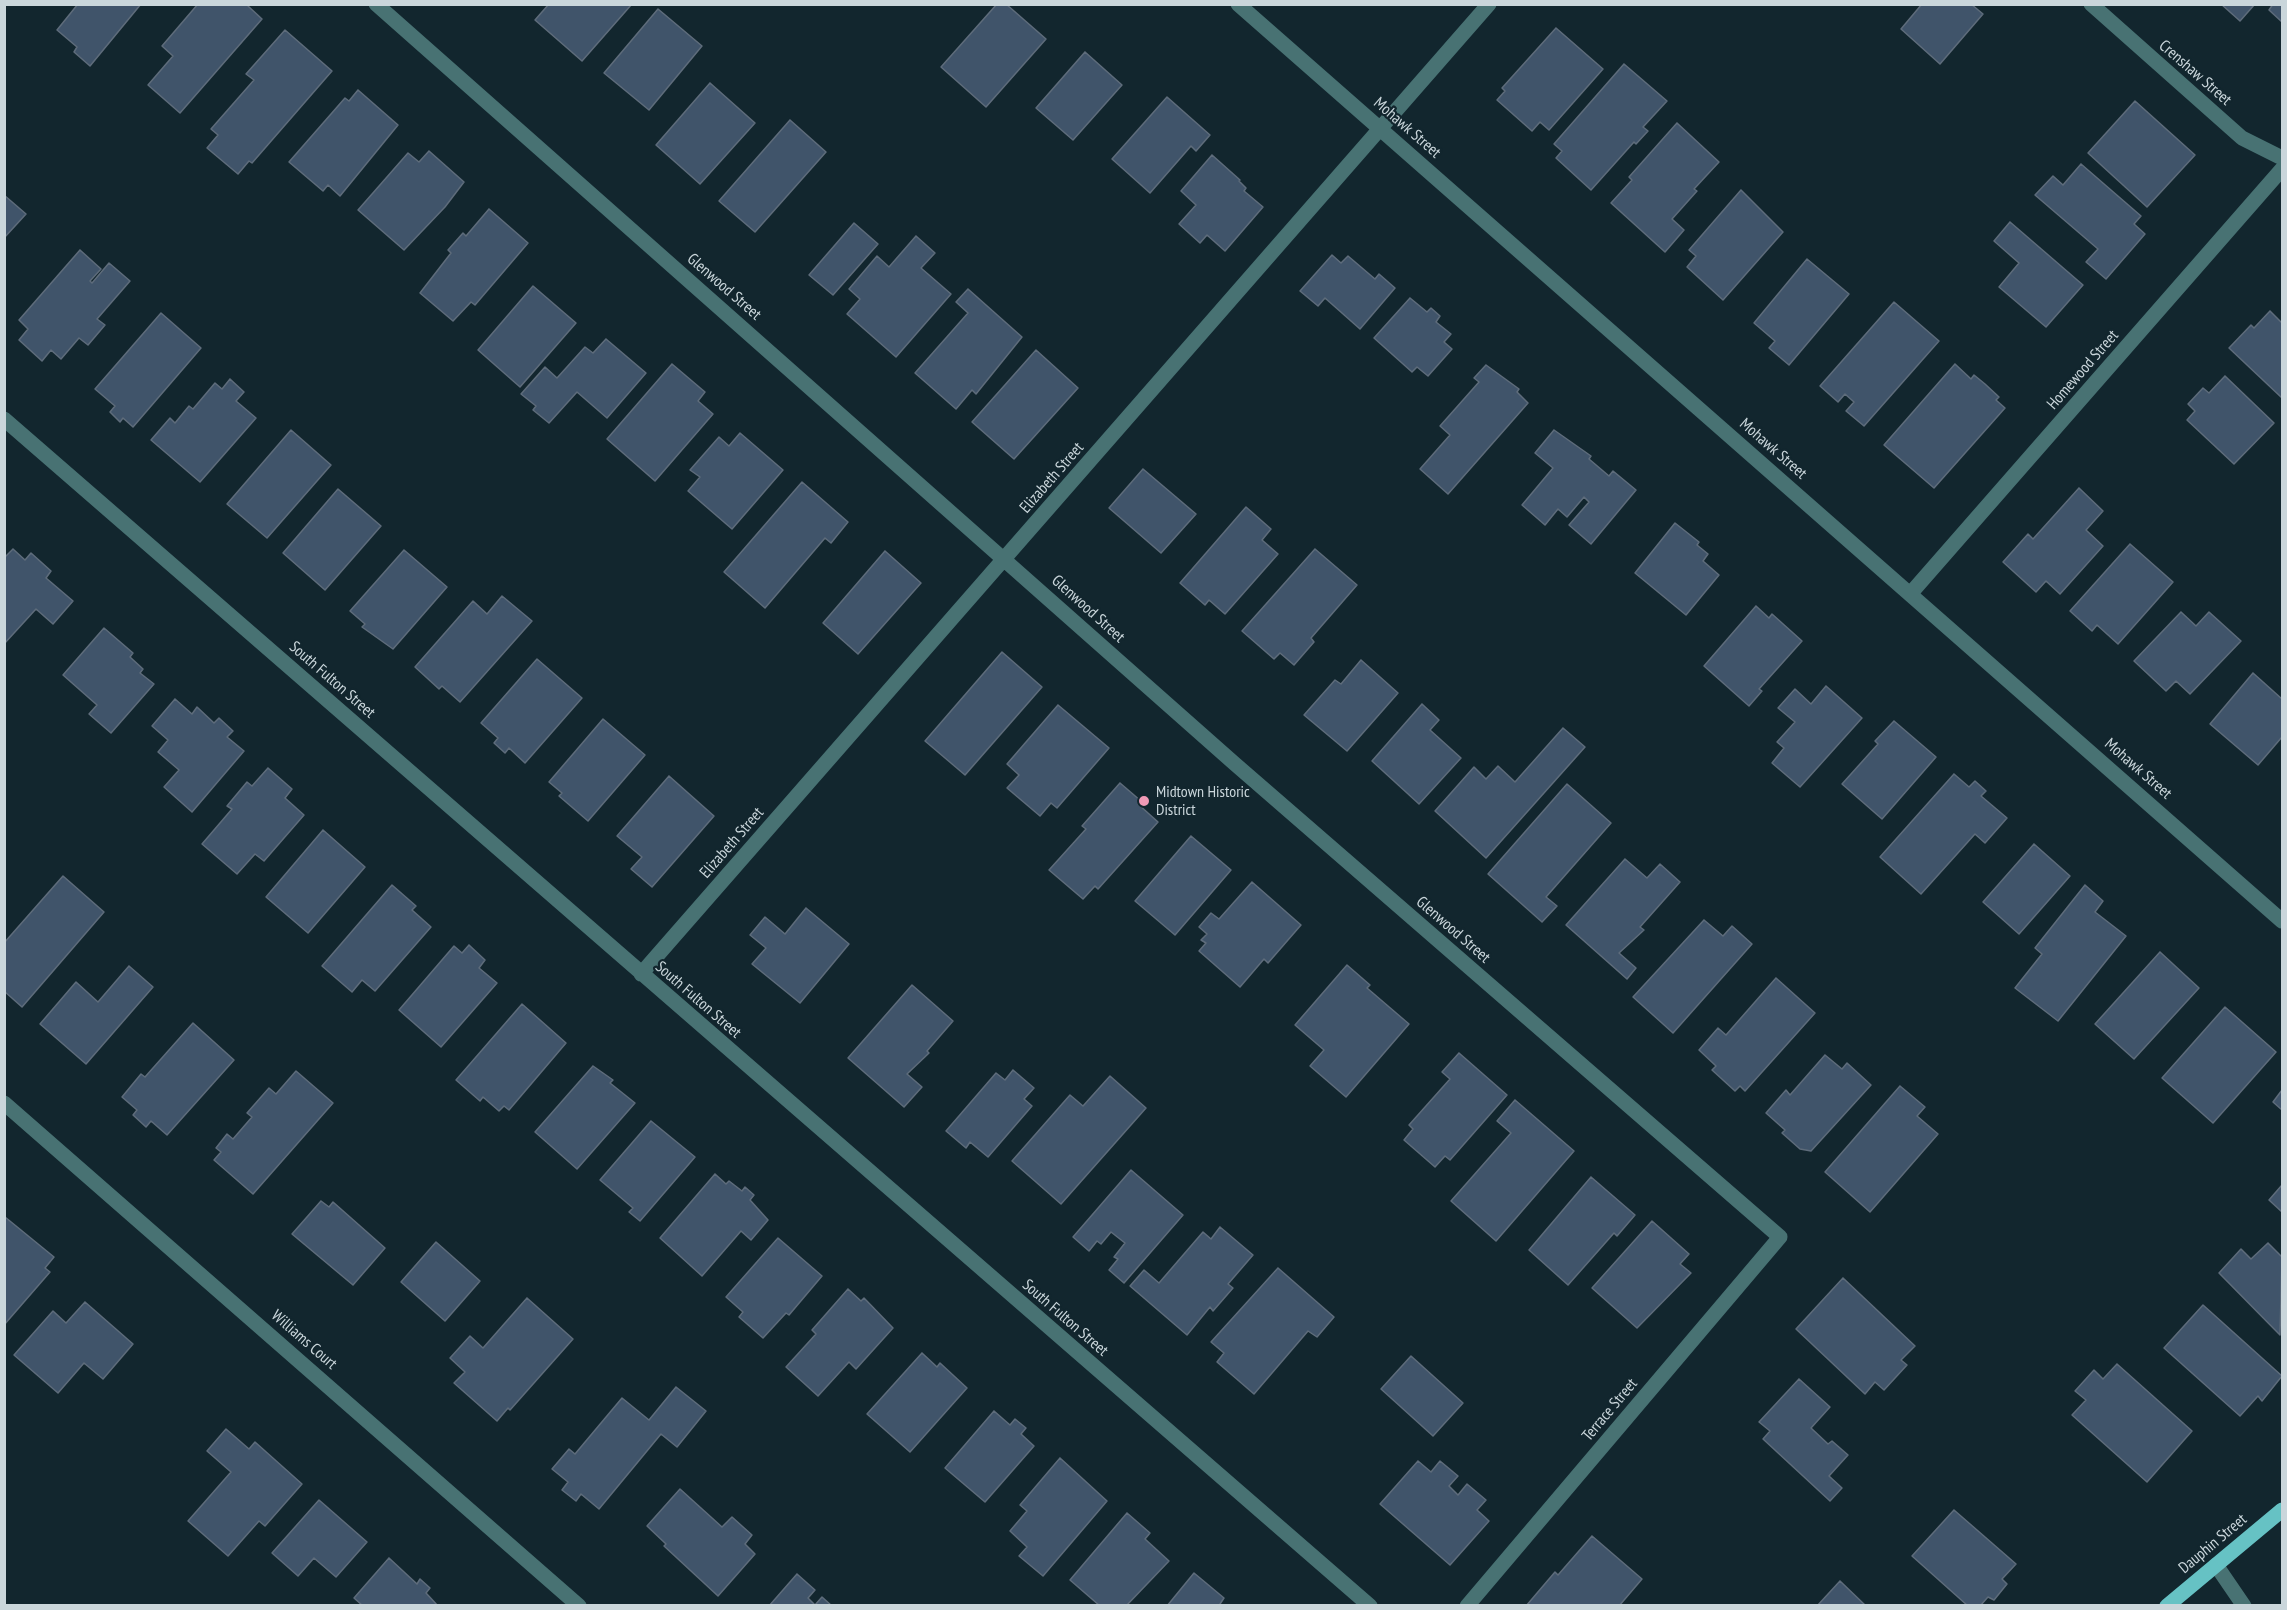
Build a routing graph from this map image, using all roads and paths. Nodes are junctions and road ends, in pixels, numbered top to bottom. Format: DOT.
graph roads {
  1 [pos="376,4"];
  2 [pos="1238,4"];
  3 [pos="1489,4"];
  4 [pos="2091,4"];
  5 [pos="1380,128"];
  6 [pos="2283,158"];
  7 [pos="2283,169"];
  8 [pos="4,419"];
  9 [pos="1005,559"];
  10 [pos="1911,594"];
  11 [pos="2283,921"];
  12 [pos="641,974"];
  13 [pos="4,1102"];
  14 [pos="1780,1237"];
  15 [pos="2283,1510"];
  16 [pos="2216,1565"];
  17 [pos="579,1605"];
  18 [pos="1370,1605"];
  19 [pos="1467,1605"];
  20 [pos="2167,1605"];
  21 [pos="2244,1605"];
  1 -- 9 [label="street, Glenwood Street"];
  2 -- 5 [label="street, Mohawk Street"];
  3 -- 5 [label="street, Elizabeth Street"];
  4 -- 6 [label="street, Crenshaw Street"];
  5 -- 9 [label="street, Elizabeth Street"];
  5 -- 10 [label="street, Mohawk Street"];
  7 -- 10 [label="street, Homewood Street"];
  8 -- 12 [label="street, South Fulton Street"];
  9 -- 12 [label="street, Elizabeth Street"];
  9 -- 14 [label="street, Glenwood Street"];
  10 -- 11 [label="street, Mohawk Street"];
  12 -- 18 [label="street, South Fulton Street"];
  13 -- 17 [label="street, Williams Court"];
  14 -- 19 [label="street, Terrace Street"];
  15 -- 16 [label="main road, Dauphin Street"];
  16 -- 20 [label="main road, Dauphin Street"];
  16 -- 21 [label="street"];
}
